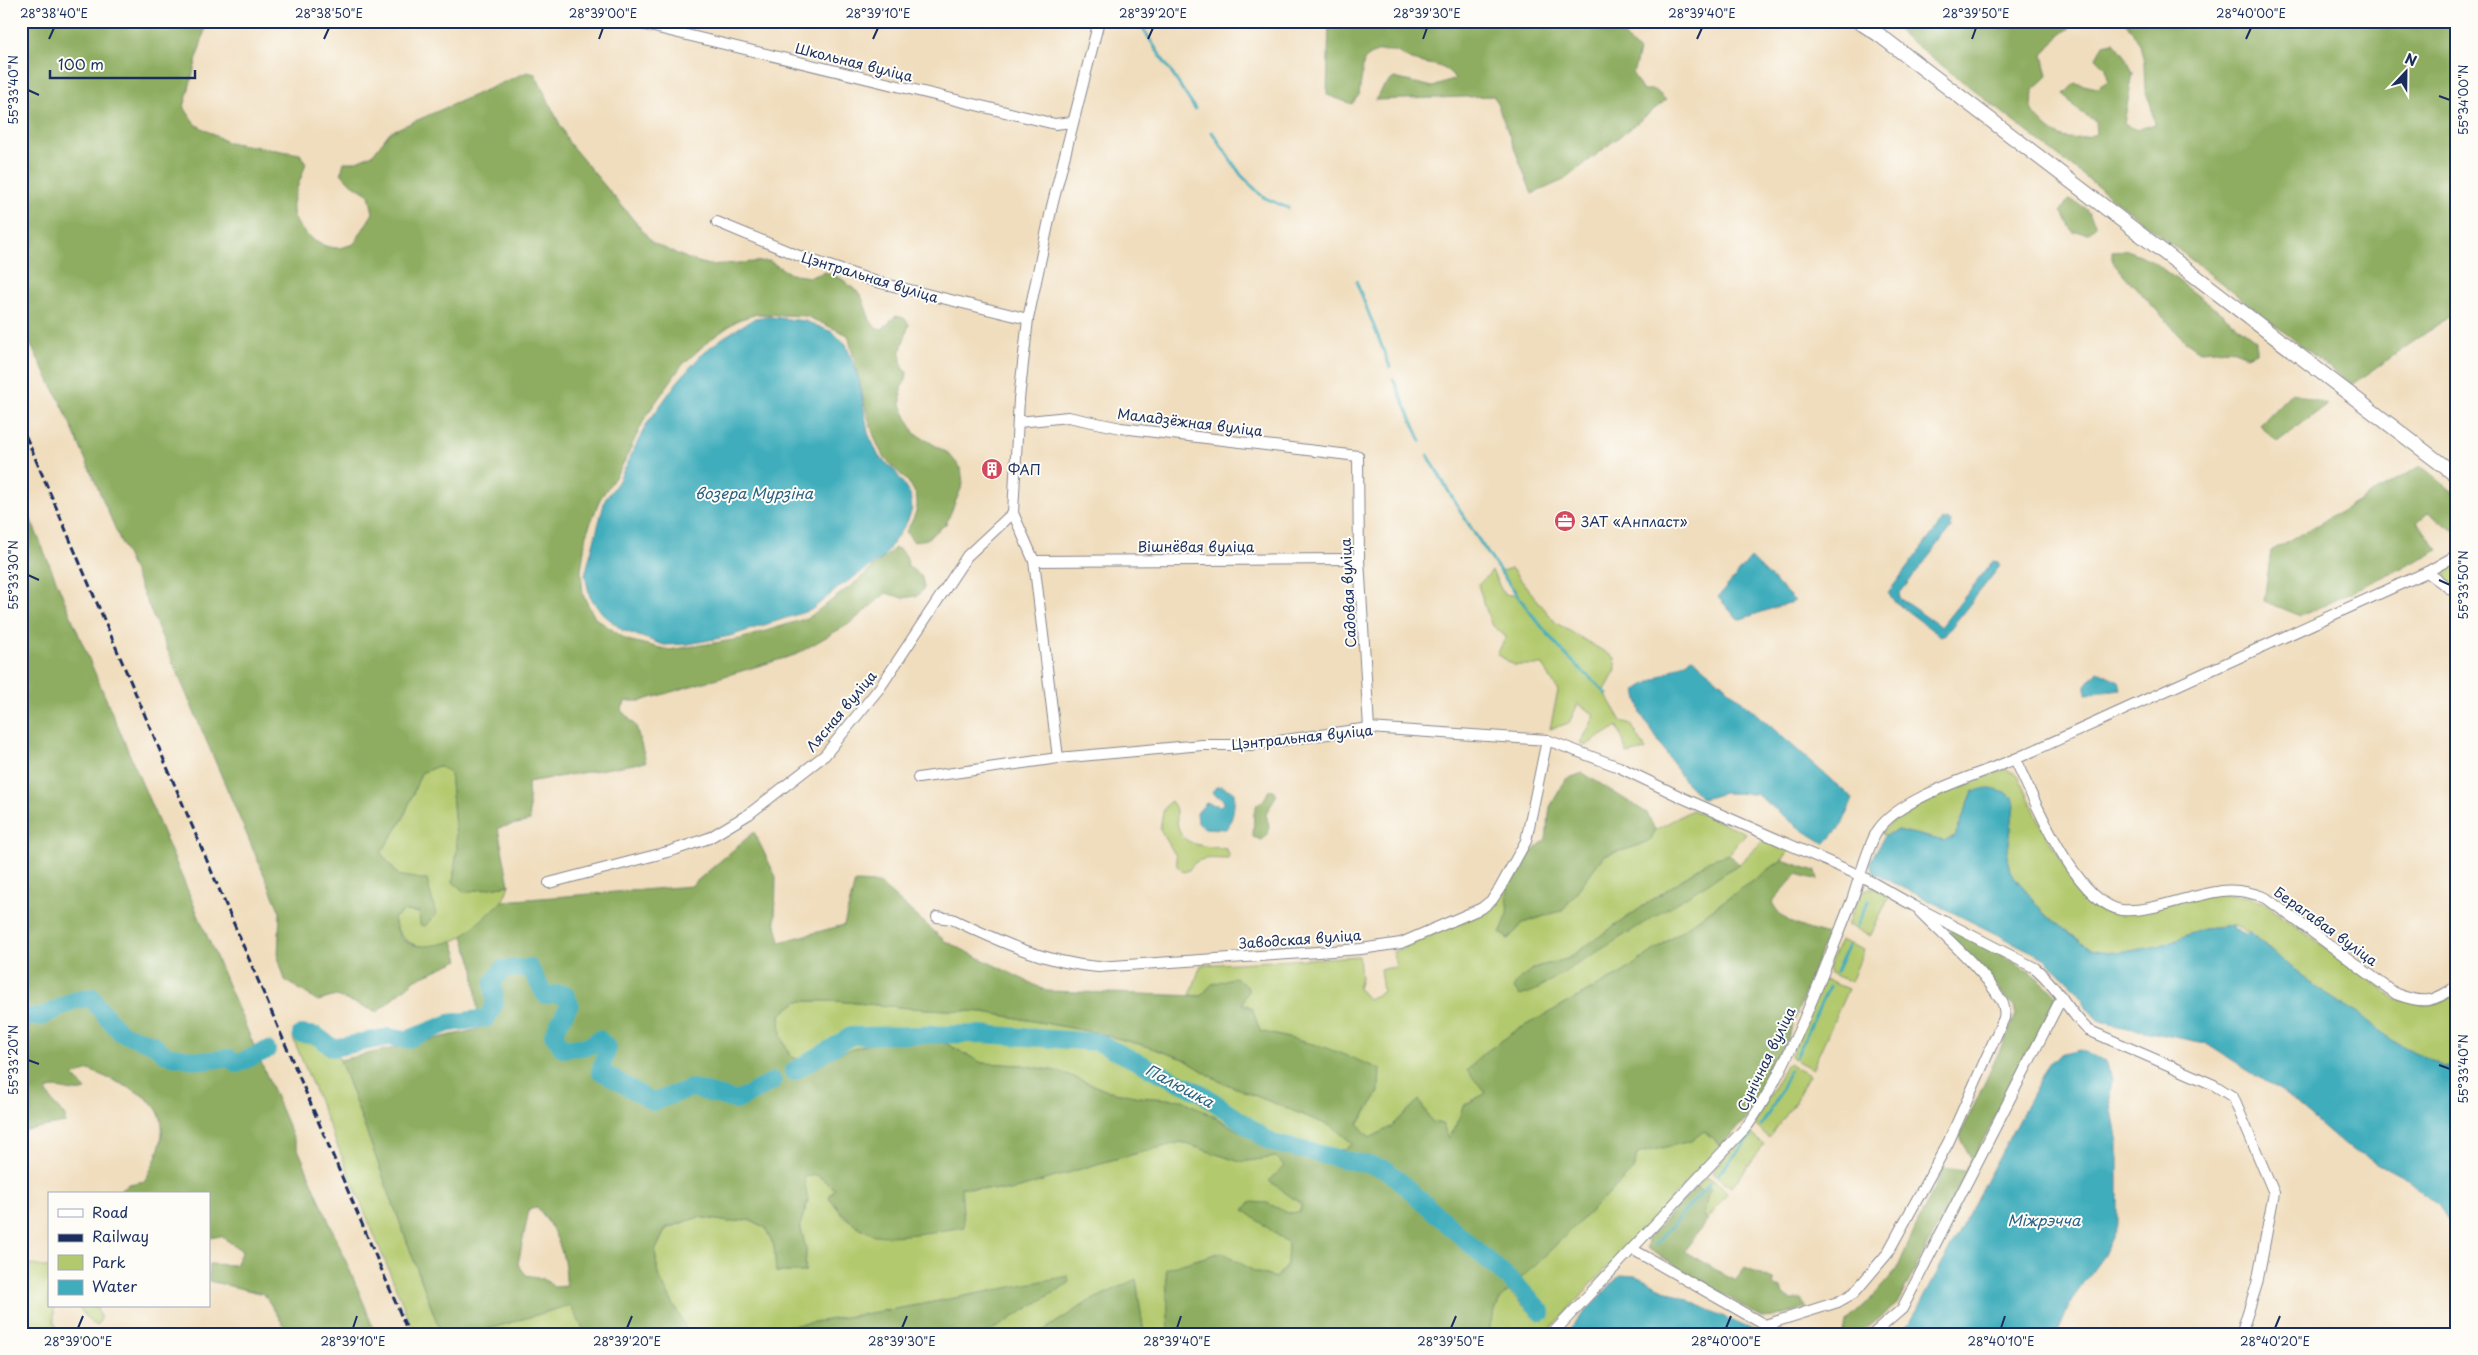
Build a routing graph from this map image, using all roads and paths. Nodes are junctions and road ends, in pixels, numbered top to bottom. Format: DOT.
graph roads {
  1 [pos="629,21"];
  2 [pos="1099,21"];
  3 [pos="1858,21"];
  4 [pos="1072,122"];
  5 [pos="717,222"];
  6 [pos="1028,319"];
  7 [pos="1019,422"];
  8 [pos="1358,456"];
  9 [pos="2457,476"];
  10 [pos="1013,512"];
  11 [pos="2457,555"];
  12 [pos="1359,559"];
  13 [pos="1034,560"];
  14 [pos="2428,572"];
  15 [pos="2457,594"];
  16 [pos="1369,728"];
  17 [pos="1547,740"];
  18 [pos="1058,758"];
  19 [pos="2015,759"];
  20 [pos="918,778"];
  21 [pos="1861,876"];
  22 [pos="548,883"];
  23 [pos="1914,906"];
  24 [pos="937,917"];
  25 [pos="2457,986"];
  26 [pos="2062,997"];
  27 [pos="1632,1249"];
  28 [pos="1765,1325"];
  29 [pos="1552,1334"];
  30 [pos="1780,1334"];
  31 [pos="1873,1334"];
  32 [pos="2241,1334"];
  1 -- 4 [label="street, Школьная вуліца"];
  2 -- 4 [label="street"];
  3 -- 9 [label="street"];
  4 -- 6 [label="street"];
  5 -- 6 [label="street, Цэнтральная вуліца"];
  6 -- 7 [label="street"];
  7 -- 8 [label="street, Маладзёжная вуліца"];
  7 -- 10 [label="street"];
  8 -- 12 [label="street, Садовая вуліца"];
  10 -- 13 [label="street"];
  10 -- 22 [label="street, Лясная вуліца"];
  11 -- 14 [label="street, Сунічная вуліца"];
  12 -- 13 [label="street, Вішнёвая вуліца"];
  12 -- 16 [label="street, Садовая вуліца"];
  13 -- 18 [label="street"];
  14 -- 15 [label="street"];
  14 -- 19 [label="street, Сунічная вуліца"];
  16 -- 17 [label="street, Цэнтральная вуліца"];
  16 -- 18 [label="street, Цэнтральная вуліца"];
  17 -- 21 [label="street, Цэнтральная вуліца"];
  17 -- 24 [label="street, Заводская вуліца"];
  18 -- 20 [label="street, Цэнтральная вуліца"];
  19 -- 21 [label="street, Сунічная вуліца"];
  19 -- 25 [label="street, Берагавая вуліца"];
  21 -- 23 [label="street, Цэнтральная вуліца"];
  21 -- 27 [label="street, Сунічная вуліца"];
  23 -- 26 [label="street"];
  23 -- 28 [label="street"];
  26 -- 31 [label="street"];
  26 -- 32 [label="street"];
  27 -- 28 [label="street"];
  27 -- 29 [label="street, Сунічная вуліца"];
  28 -- 30 [label="street"];
}
